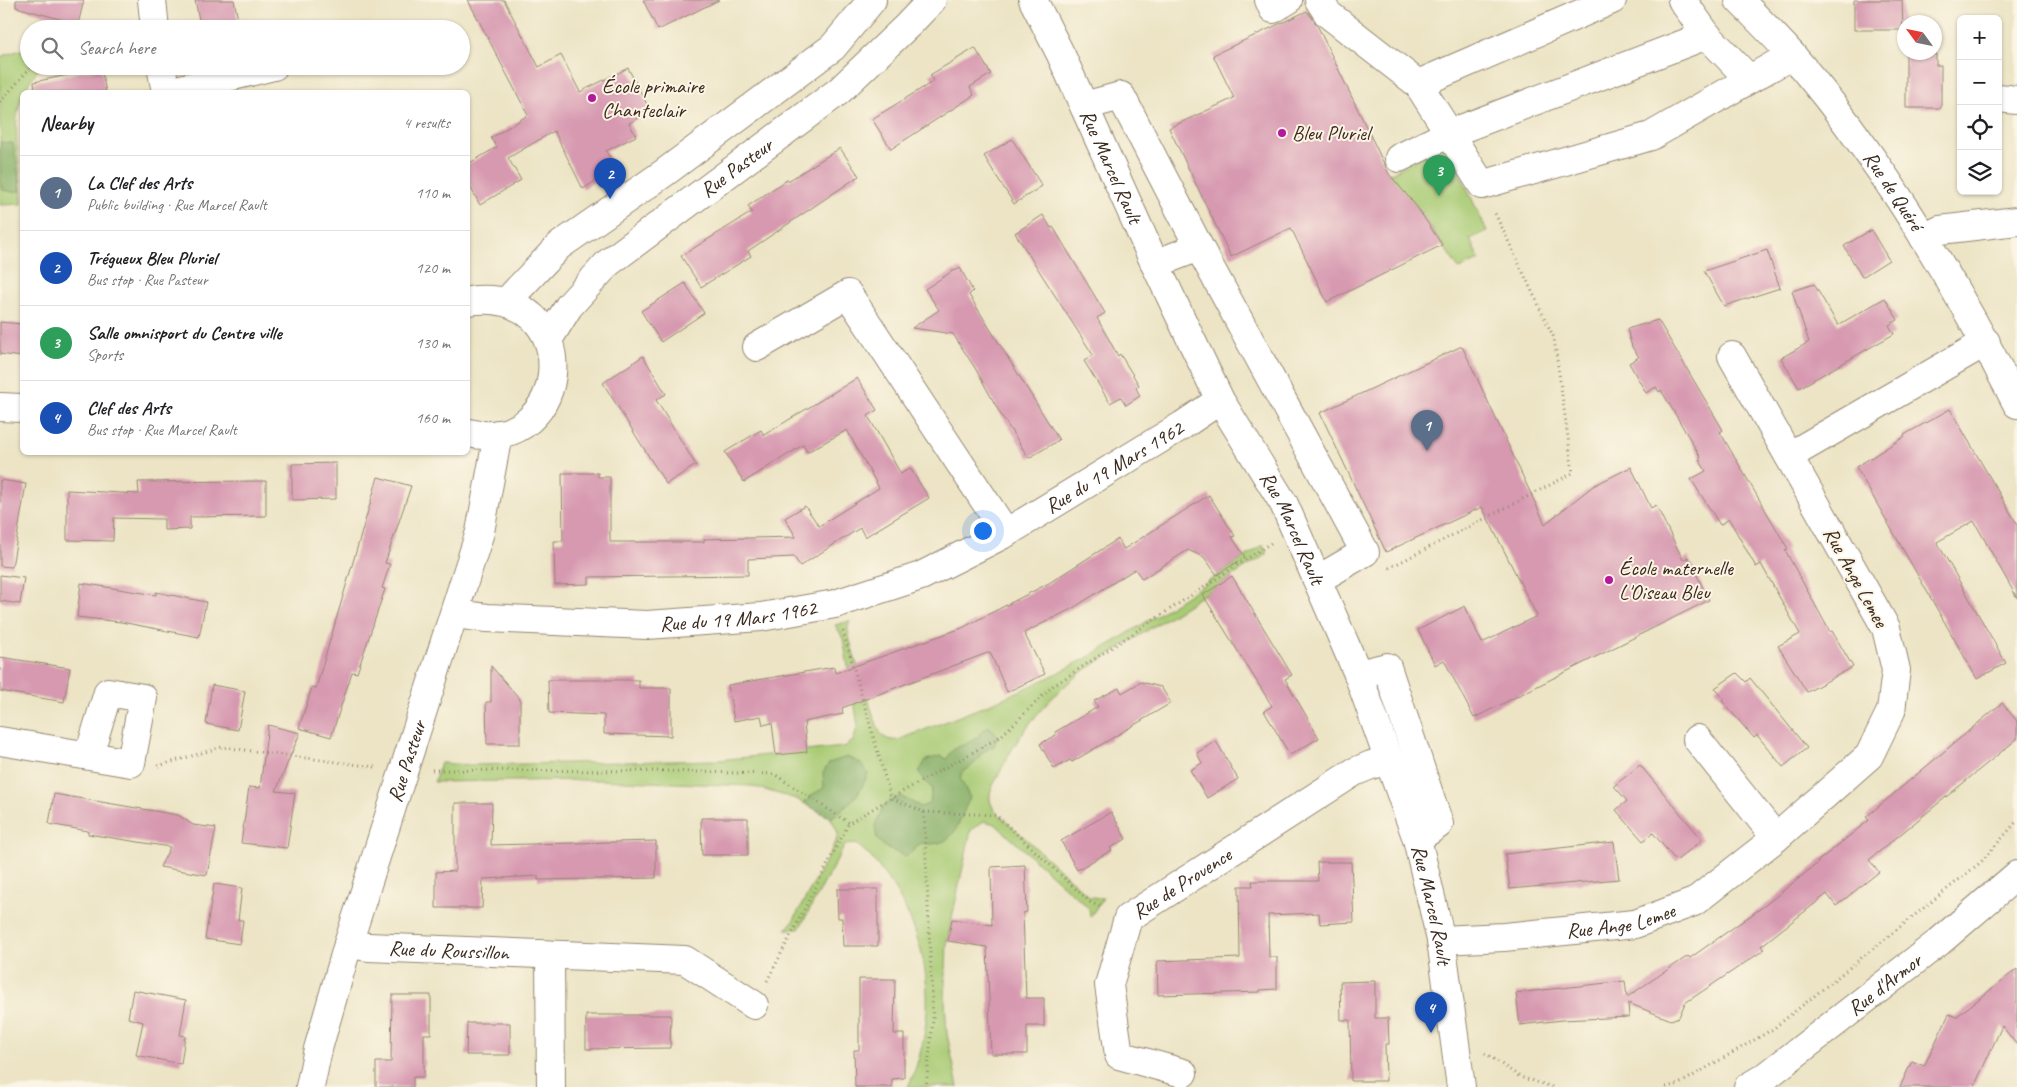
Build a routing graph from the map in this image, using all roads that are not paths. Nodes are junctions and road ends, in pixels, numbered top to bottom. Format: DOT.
graph roads {
  1 [pos="152,0"];
  2 [pos="872,0"];
  3 [pos="932,0"];
  4 [pos="1032,0"];
  5 [pos="1269,0"];
  6 [pos="1288,0"];
  7 [pos="1319,0"];
  8 [pos="1612,0"];
  9 [pos="1682,0"];
  10 [pos="1740,0"];
  11 [pos="154,20"];
  12 [pos="1707,35"];
  13 [pos="1792,55"];
  14 [pos="163,75"];
  15 [pos="237,75"];
  16 [pos="1749,79"];
  17 [pos="1418,84"];
  18 [pos="167,90"];
  19 [pos="175,90"];
  20 [pos="2002,98"];
  21 [pos="2017,100"];
  22 [pos="1084,106"];
  23 [pos="1448,134"];
  24 [pos="1399,158"];
  25 [pos="2017,221"];
  26 [pos="1924,238"];
  27 [pos="1199,246"];
  28 [pos="1155,264"];
  29 [pos="470,301"];
  30 [pos="506,302"];
  31 [pos="548,340"];
  32 [pos="1986,342"];
  33 [pos="758,347"];
  34 [pos="1732,356"];
  35 [pos="1220,400"];
  36 [pos="2017,404"];
  37 [pos="0,408"];
  38 [pos="20,408"];
  39 [pos="470,433"];
  40 [pos="498,434"];
  41 [pos="1790,456"];
  42 [pos="1006,533"];
  43 [pos="1317,580"];
  44 [pos="455,614"];
  45 [pos="1358,674"];
  46 [pos="1697,739"];
  47 [pos="0,741"];
  48 [pos="89,755"];
  49 [pos="1389,760"];
  50 [pos="1776,838"];
  51 [pos="1417,839"];
  52 [pos="2017,875"];
  53 [pos="1441,940"];
  54 [pos="348,944"];
  55 [pos="550,955"];
  56 [pos="754,1005"];
  57 [pos="1183,1073"];
  58 [pos="1459,1075"];
  59 [pos="310,1087"];
  60 [pos="551,1087"];
  61 [pos="1748,1087"];
  1 -- 11 [label="street"];
  2 -- 30 [label="street, Rue Pasteur"];
  3 -- 31 [label="street, Rue Pasteur"];
  4 -- 22 [label="street, Rue Marcel Rault"];
  5 -- 6 [label="street"];
  7 -- 17 [label="street"];
  8 -- 17 [label="street"];
  9 -- 12 [label="street"];
  10 -- 13 [label="street, Rue de Quéré"];
  12 -- 16 [label="street"];
  12 -- 23 [label="street"];
  13 -- 16 [label="street"];
  13 -- 26 [label="street, Rue de Quéré"];
  14 -- 18 [label="street"];
  15 -- 19 [label="street"];
  16 -- 23 [label="street"];
  17 -- 23 [label="street"];
  20 -- 21 [label="street"];
  22 -- 27 [label="street"];
  22 -- 28 [label="street, Rue Marcel Rault"];
  23 -- 24 [label="street"];
  25 -- 26 [label="street"];
  26 -- 32 [label="street, Rue de Quéré"];
  27 -- 28 [label="street"];
  27 -- 43 [label="street"];
  28 -- 35 [label="street, Rue Marcel Rault"];
  29 -- 30 [label="street"];
  30 -- 31 [label="street"];
  31 -- 40 [label="street"];
  32 -- 36 [label="street, Rue de Quéré"];
  32 -- 41 [label="street"];
  33 -- 42 [label="street"];
  34 -- 41 [label="street, Rue Ange Lemee"];
  35 -- 42 [label="street, Rue du 19 Mars 1962"];
  35 -- 43 [label="street, Rue Marcel Rault"];
  37 -- 38 [label="street"];
  39 -- 40 [label="street"];
  40 -- 44 [label="street, Rue Pasteur"];
  41 -- 50 [label="street, Rue Ange Lemee"];
  42 -- 44 [label="street, Rue du 19 Mars 1962"];
  43 -- 45 [label="street, Rue Marcel Rault"];
  44 -- 54 [label="street, Rue Pasteur"];
  45 -- 49 [label="street, Rue Marcel Rault"];
  45 -- 51 [label="street"];
  46 -- 50 [label="street"];
  47 -- 48 [label="street"];
  48 -- 48 [label="street"];
  49 -- 51 [label="street, Rue Marcel Rault"];
  49 -- 57 [label="street, Rue de Provence"];
  50 -- 53 [label="street, Rue Ange Lemee"];
  51 -- 53 [label="street, Rue Marcel Rault"];
  52 -- 61 [label="street, Rue d'Armor"];
  53 -- 58 [label="street, Rue Marcel Rault"];
  54 -- 55 [label="street, Rue du Roussillon"];
  54 -- 59 [label="street, Rue Pasteur"];
  55 -- 56 [label="street, Rue du Roussillon"];
  55 -- 60 [label="street"];
}
